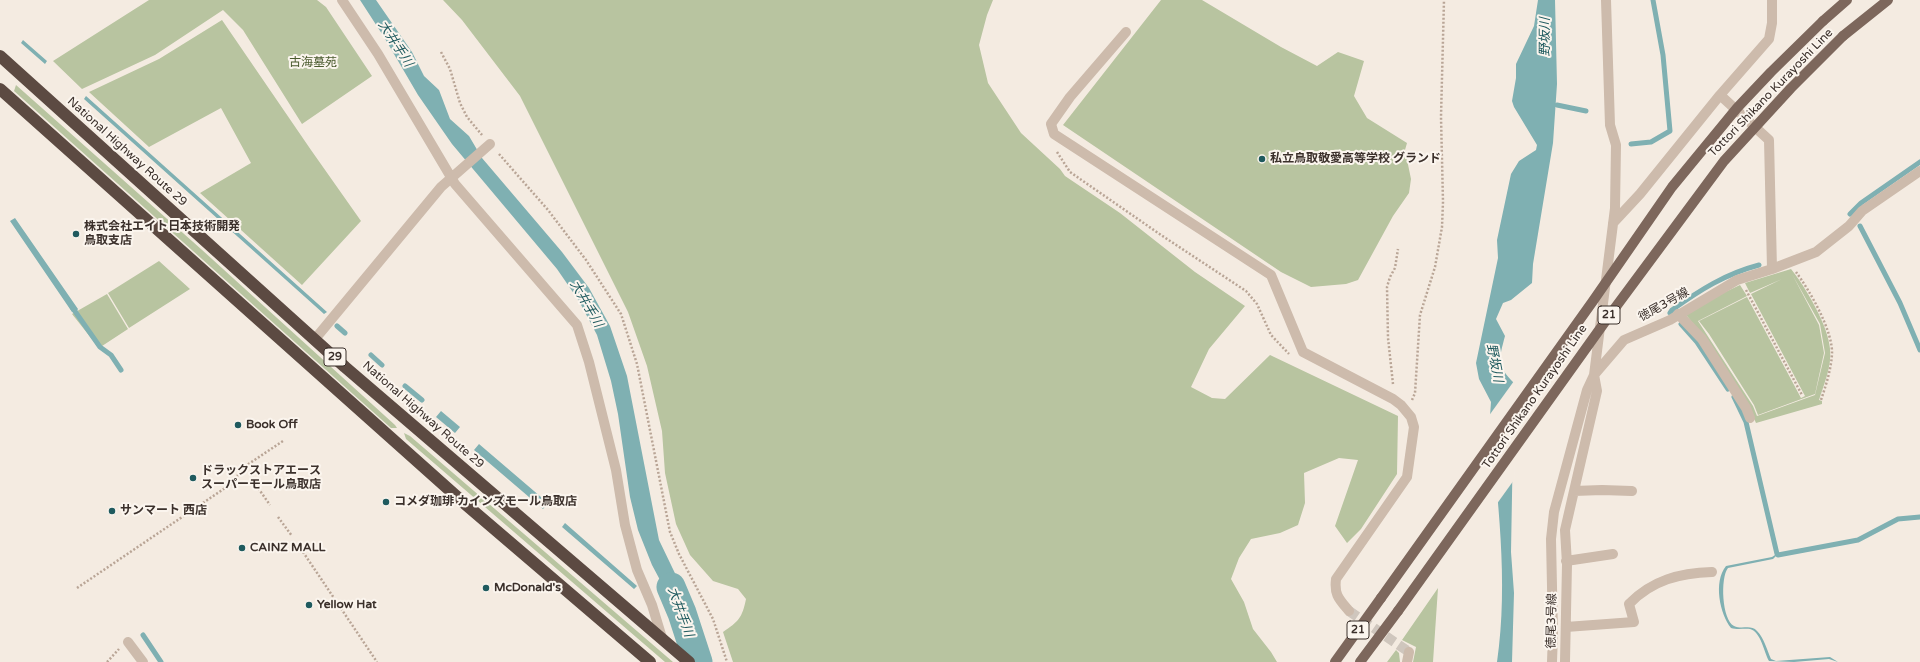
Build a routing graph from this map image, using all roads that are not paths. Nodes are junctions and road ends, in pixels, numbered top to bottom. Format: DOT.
graph roads {
  1 [pos="342,0"];
  2 [pos="1606,0"];
  3 [pos="1772,0"];
  4 [pos="1847,0"];
  5 [pos="1888,0"];
  6 [pos="1126,32"];
  7 [pos="0,56"];
  8 [pos="0,89"];
  9 [pos="1720,95"];
  10 [pos="490,144"];
  11 [pos="1920,171"];
  12 [pos="451,177"];
  13 [pos="1613,223"];
  14 [pos="1772,269"];
  15 [pos="1678,314"];
  16 [pos="315,340"];
  17 [pos="1594,375"];
  18 [pos="1750,418"];
  19 [pos="1574,491"];
  20 [pos="1632,491"];
  21 [pos="1613,554"];
  22 [pos="1566,560"];
  23 [pos="1712,572"];
  24 [pos="1349,611"];
  25 [pos="1566,627"];
  26 [pos="662,638"];
  27 [pos="128,642"];
  28 [pos="143,662"];
  29 [pos="650,662"];
  30 [pos="689,662"];
  31 [pos="1335,662"];
  32 [pos="1360,662"];
  33 [pos="1552,662"];
  34 [pos="1565,662"];
  1 -- 12 [label="street"];
  2 -- 13 [label="street"];
  3 -- 9 [label="street"];
  4 -- 31 [label="main road, Tottori Shikano Kurayoshi Line / 21, bridge"];
  5 -- 32 [label="main road, Tottori Shikano Kurayoshi Line / 21, bridge"];
  6 -- 24 [label="street"];
  7 -- 16 [label="highway, National Highway Route 29 / 29"];
  8 -- 29 [label="highway, 29"];
  9 -- 13 [label="street"];
  9 -- 14 [label="street"];
  10 -- 12 [label="street"];
  11 -- 14 [label="street, 徳尾3号線"];
  12 -- 16 [label="street"];
  12 -- 26 [label="street"];
  13 -- 17 [label="street"];
  14 -- 15 [label="street, 徳尾3号線"];
  15 -- 17 [label="street, 徳尾3号線"];
  15 -- 18 [label="street"];
  16 -- 26 [label="highway, National Highway Route 29 / 29"];
  17 -- 19 [label="street, 徳尾3号線"];
  17 -- 33 [label="street"];
  19 -- 20 [label="street"];
  19 -- 22 [label="street, 徳尾3号線"];
  21 -- 22 [label="street"];
  22 -- 25 [label="street, 徳尾3号線"];
  23 -- 25 [label="street"];
  25 -- 34 [label="street, 徳尾3号線"];
  26 -- 30 [label="highway, National Highway Route 29 / 29"];
  27 -- 28 [label="street"];
}
